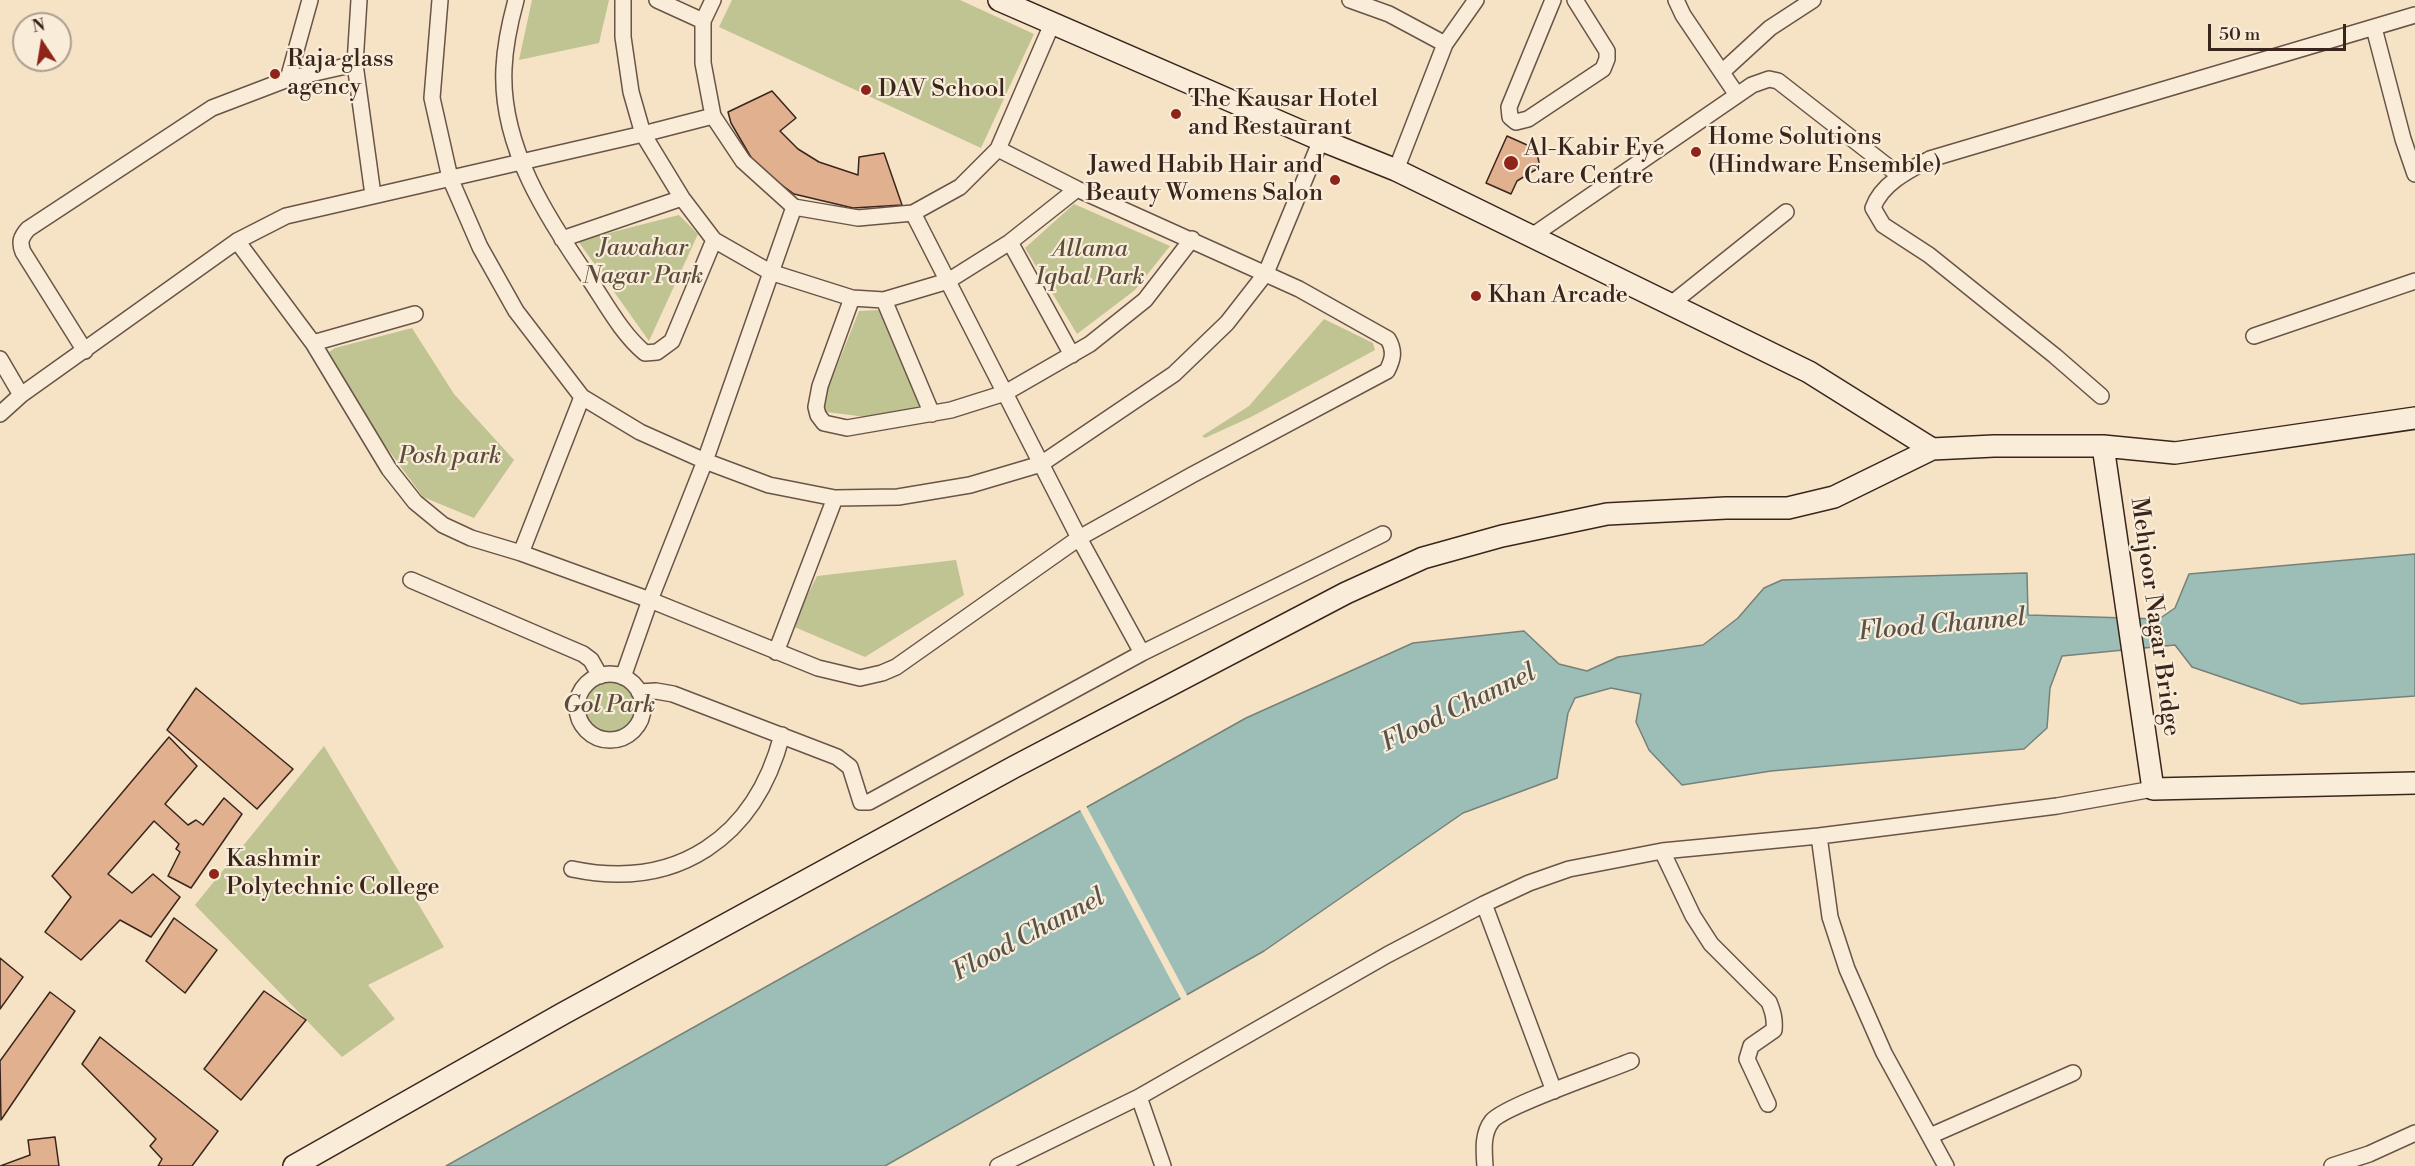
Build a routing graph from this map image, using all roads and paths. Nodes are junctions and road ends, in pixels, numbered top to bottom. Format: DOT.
graph roads {
  1 [pos="310,0"];
  2 [pos="359,0"];
  3 [pos="440,0"];
  4 [pos="516,0"];
  5 [pos="623,0"];
  6 [pos="657,0"];
  7 [pos="713,0"];
  8 [pos="999,0"];
  9 [pos="1350,0"];
  10 [pos="1476,0"];
  11 [pos="1553,0"];
  12 [pos="1575,0"];
  13 [pos="1676,0"];
  14 [pos="1813,0"];
  15 [pos="1386,7"];
  16 [pos="2415,15"];
  17 [pos="703,21"];
  18 [pos="1052,24"];
  19 [pos="2374,28"];
  20 [pos="1445,44"];
  21 [pos="355,64"];
  22 [pos="1722,72"];
  23 [pos="288,79"];
  24 [pos="1737,95"];
  25 [pos="713,116"];
  26 [pos="644,134"];
  27 [pos="1321,140"];
  28 [pos="998,149"];
  29 [pos="519,161"];
  30 [pos="1396,170"];
  31 [pos="2415,174"];
  32 [pos="1900,176"];
  33 [pos="450,178"];
  34 [pos="1077,189"];
  35 [pos="373,195"];
  36 [pos="682,198"];
  37 [pos="795,207"];
  38 [pos="1786,212"];
  39 [pos="913,213"];
  40 [pos="1532,236"];
  41 [pos="562,239"];
  42 [pos="1192,239"];
  43 [pos="714,240"];
  44 [pos="237,241"];
  45 [pos="1010,242"];
  46 [pos="770,272"];
  47 [pos="1266,273"];
  48 [pos="948,281"];
  49 [pos="2415,281"];
  50 [pos="852,298"];
  51 [pos="884,300"];
  52 [pos="1671,304"];
  53 [pos="415,314"];
  54 [pos="2254,336"];
  55 [pos="313,343"];
  56 [pos="85,351"];
  57 [pos="1072,355"];
  58 [pos="0,359"];
  59 [pos="1005,393"];
  60 [pos="21,395"];
  61 [pos="582,396"];
  62 [pos="2102,396"];
  63 [pos="0,414"];
  64 [pos="932,414"];
  65 [pos="2415,418"];
  66 [pos="2103,446"];
  67 [pos="1932,449"];
  68 [pos="705,461"];
  69 [pos="1041,464"];
  70 [pos="835,498"];
  71 [pos="1383,534"];
  72 [pos="1079,538"];
  73 [pos="521,553"];
  74 [pos="411,580"];
  75 [pos="650,600"];
  76 [pos="776,652"];
  77 [pos="1142,653"];
  78 [pos="600,676"];
  79 [pos="623,677"];
  80 [pos="639,692"];
  81 [pos="782,735"];
  82 [pos="2415,783"];
  83 [pos="2153,789"];
  84 [pos="1819,836"];
  85 [pos="1662,851"];
  86 [pos="572,869"];
  87 [pos="1484,904"];
  88 [pos="1631,1061"];
  89 [pos="2073,1073"];
  90 [pos="1554,1091"];
  91 [pos="1138,1097"];
  92 [pos="1768,1104"];
  93 [pos="2415,1133"];
  94 [pos="1930,1137"];
  95 [pos="294,1166"];
  96 [pos="998,1166"];
  97 [pos="1163,1166"];
  98 [pos="1485,1166"];
  99 [pos="1946,1166"];
  100 [pos="2332,1166"];
  1 -- 23 [label="street"];
  2 -- 21 [label="street"];
  3 -- 33 [label="street"];
  4 -- 29 [label="street"];
  5 -- 26 [label="street"];
  6 -- 17 [label="street"];
  7 -- 17 [label="street"];
  8 -- 18 [label="main road"];
  9 -- 15 [label="street"];
  10 -- 20 [label="street"];
  11 -- 12 [label="street"];
  13 -- 22 [label="street"];
  14 -- 22 [label="street"];
  15 -- 20 [label="street"];
  16 -- 19 [label="street"];
  17 -- 25 [label="street"];
  18 -- 27 [label="main road"];
  18 -- 28 [label="street"];
  19 -- 31 [label="street"];
  19 -- 32 [label="street"];
  20 -- 30 [label="street"];
  21 -- 23 [label="street"];
  21 -- 35 [label="street"];
  22 -- 24 [label="street"];
  23 -- 56 [label="street"];
  24 -- 32 [label="street"];
  24 -- 40 [label="street"];
  25 -- 26 [label="street"];
  25 -- 37 [label="street"];
  26 -- 29 [label="street"];
  26 -- 36 [label="street"];
  27 -- 30 [label="main road"];
  27 -- 47 [label="street"];
  28 -- 34 [label="street"];
  28 -- 39 [label="street"];
  29 -- 33 [label="street"];
  29 -- 41 [label="street"];
  30 -- 40 [label="main road"];
  32 -- 62 [label="street"];
  33 -- 35 [label="street"];
  33 -- 61 [label="street"];
  34 -- 42 [label="street"];
  34 -- 45 [label="street"];
  35 -- 44 [label="street"];
  36 -- 41 [label="street"];
  36 -- 43 [label="street"];
  37 -- 39 [label="street"];
  37 -- 46 [label="street"];
  38 -- 52 [label="street"];
  39 -- 48 [label="street"];
  40 -- 52 [label="main road"];
  41 -- 43 [label="street"];
  42 -- 47 [label="street"];
  42 -- 57 [label="street"];
  43 -- 46 [label="street"];
  44 -- 55 [label="street"];
  44 -- 56 [label="street"];
  45 -- 48 [label="street"];
  45 -- 57 [label="street"];
  46 -- 50 [label="street"];
  46 -- 68 [label="street"];
  47 -- 69 [label="street"];
  47 -- 72 [label="street"];
  48 -- 51 [label="street"];
  48 -- 59 [label="street"];
  49 -- 54 [label="street"];
  50 -- 51 [label="street"];
  50 -- 64 [label="street"];
  51 -- 64 [label="street"];
  52 -- 67 [label="main road"];
  53 -- 55 [label="street"];
  55 -- 73 [label="street"];
  56 -- 60 [label="street"];
  57 -- 59 [label="street"];
  58 -- 60 [label="street"];
  59 -- 64 [label="street"];
  59 -- 69 [label="street"];
  60 -- 63 [label="street"];
  61 -- 68 [label="street"];
  61 -- 73 [label="street"];
  65 -- 66 [label="main road"];
  66 -- 67 [label="main road"];
  66 -- 83 [label="main road, Mehjoor Nagar Bridge"];
  67 -- 95 [label="main road"];
  68 -- 70 [label="street"];
  68 -- 75 [label="street"];
  69 -- 70 [label="street"];
  69 -- 72 [label="street"];
  70 -- 76 [label="street"];
  71 -- 77 [label="street"];
  72 -- 76 [label="street"];
  72 -- 77 [label="street"];
  73 -- 75 [label="street"];
  74 -- 78 [label="street"];
  75 -- 76 [label="street"];
  75 -- 79 [label="street"];
  77 -- 81 [label="street"];
  78 -- 79 [label="street"];
  78 -- 80 [label="street"];
  79 -- 80 [label="street"];
  80 -- 81 [label="street"];
  81 -- 86 [label="street"];
  82 -- 83 [label="main road"];
  83 -- 84 [label="street"];
  84 -- 85 [label="street"];
  84 -- 94 [label="street"];
  85 -- 87 [label="street"];
  85 -- 92 [label="street"];
  87 -- 90 [label="street"];
  87 -- 91 [label="street"];
  88 -- 90 [label="street"];
  89 -- 94 [label="street"];
  90 -- 98 [label="street"];
  91 -- 96 [label="street"];
  91 -- 97 [label="street"];
  93 -- 100 [label="street"];
  94 -- 99 [label="street"];
}
